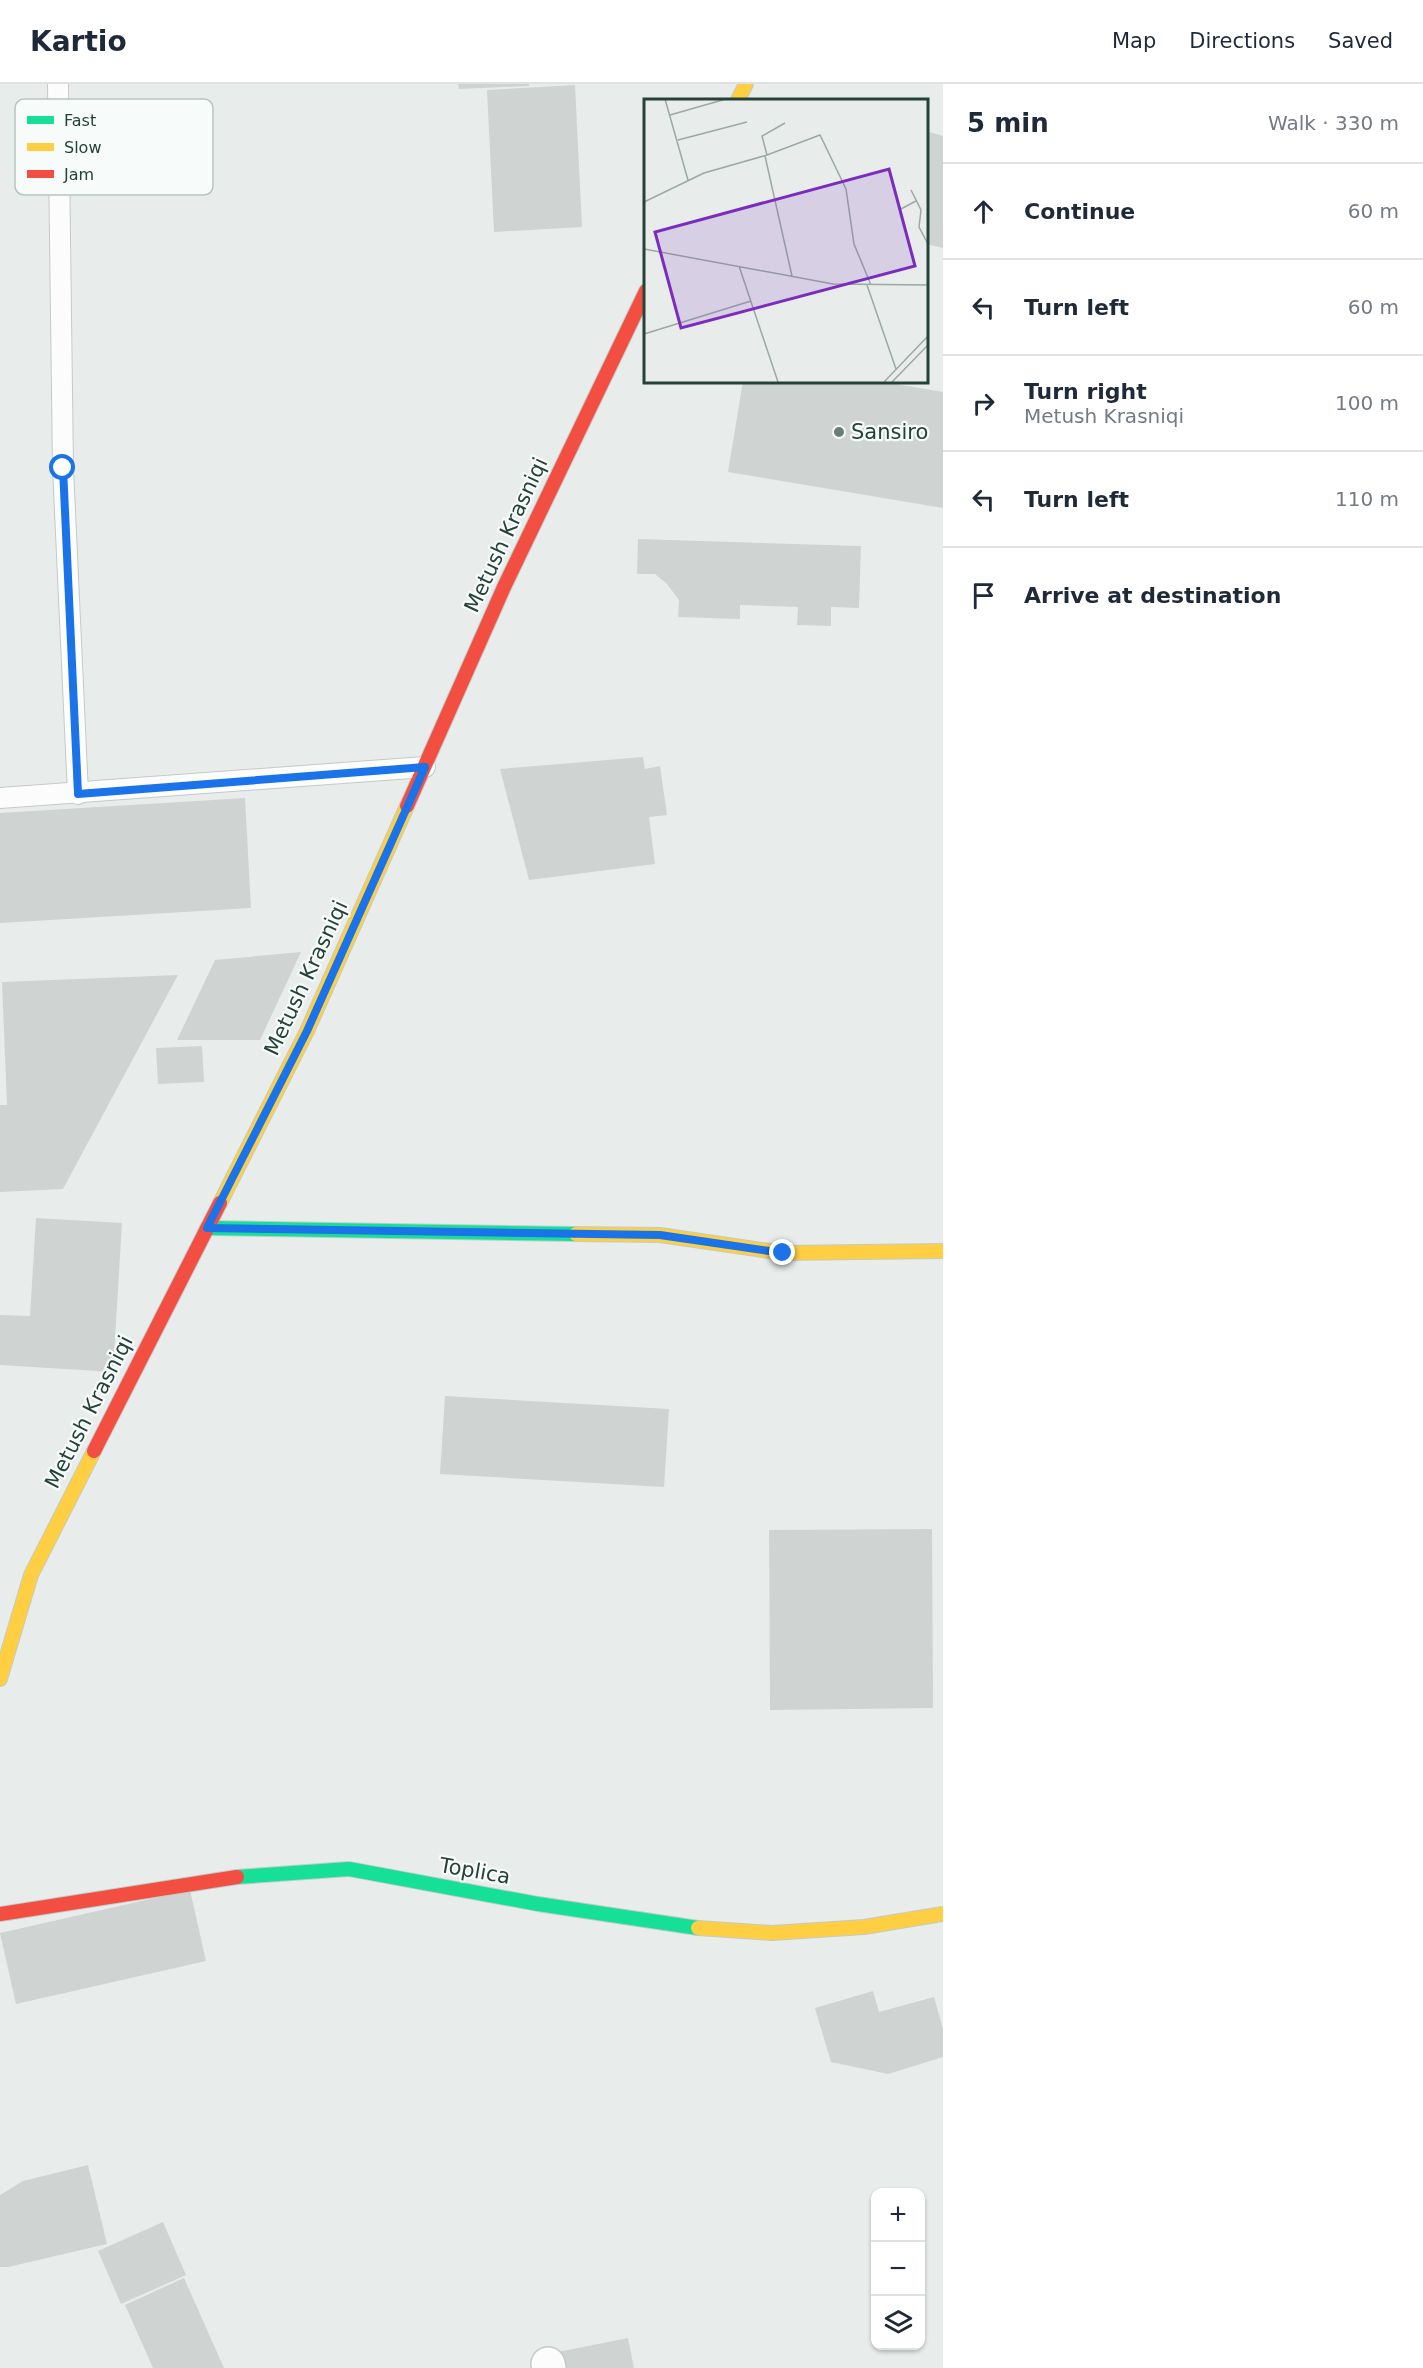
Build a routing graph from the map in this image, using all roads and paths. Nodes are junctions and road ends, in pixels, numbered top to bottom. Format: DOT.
graph roads {
  1 [pos="58,84"];
  2 [pos="746,84"];
  3 [pos="58,99"];
  4 [pos="738,99"];
  5 [pos="59,195"];
  6 [pos="644,295"];
  7 [pos="425,767"];
  8 [pos="78,794"];
  9 [pos="0,798"];
  10 [pos="207,1228"];
  11 [pos="943,1251"];
  12 [pos="0,1678"];
  13 [pos="0,1914"];
  14 [pos="943,1914"];
  1 -- 3 [label="lane"];
  2 -- 4 [label="street"];
  5 -- 8 [label="lane"];
  6 -- 7 [label="street, Metush Krasniqi"];
  7 -- 8 [label="lane"];
  7 -- 10 [label="street, Metush Krasniqi"];
  8 -- 9 [label="lane"];
  10 -- 11 [label="street"];
  10 -- 12 [label="street, Metush Krasniqi"];
  13 -- 14 [label="street, Toplica"];
}
